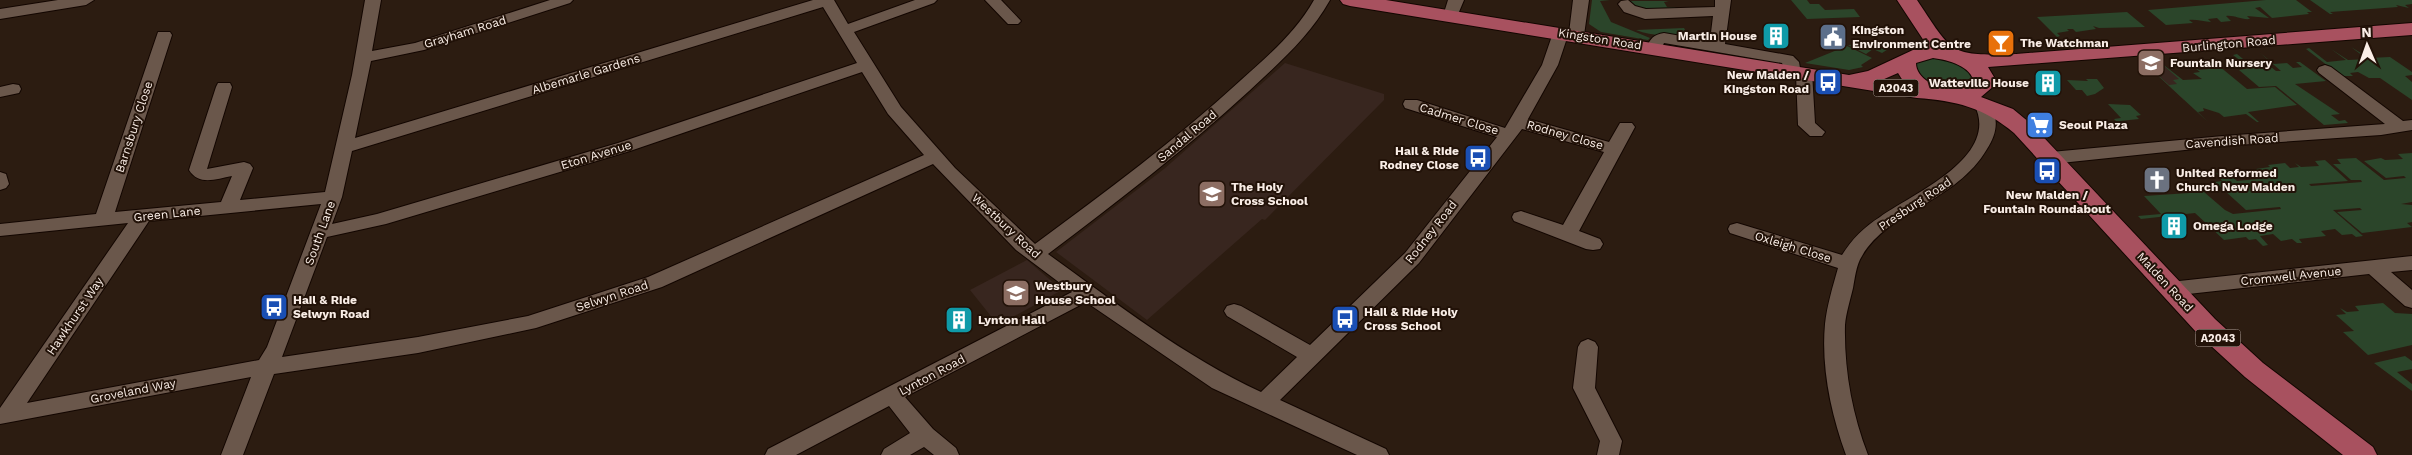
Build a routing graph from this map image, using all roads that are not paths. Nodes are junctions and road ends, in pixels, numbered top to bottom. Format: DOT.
graph roads {
  1 [pos="86,0"];
  2 [pos="373,0"];
  3 [pos="565,0"];
  4 [pos="826,0"];
  5 [pos="929,0"];
  6 [pos="993,0"];
  7 [pos="1322,0"];
  8 [pos="1350,0"];
  9 [pos="1581,0"];
  10 [pos="1907,0"];
  11 [pos="1379,2"];
  12 [pos="1626,4"];
  13 [pos="1723,5"];
  14 [pos="1454,8"];
  15 [pos="0,14"];
  16 [pos="1012,21"];
  17 [pos="2412,29"];
  18 [pos="846,30"];
  19 [pos="1928,31"];
  20 [pos="1569,34"];
  21 [pos="164,35"];
  22 [pos="1717,46"];
  23 [pos="1654,48"];
  24 [pos="1953,56"];
  25 [pos="364,57"];
  26 [pos="1909,58"];
  27 [pos="2016,60"];
  28 [pos="867,65"];
  29 [pos="2325,70"];
  30 [pos="1798,71"];
  31 [pos="1849,79"];
  32 [pos="224,87"];
  33 [pos="1984,89"];
  34 [pos="1951,95"];
  35 [pos="1419,110"];
  36 [pos="2405,125"];
  37 [pos="1626,127"];
  38 [pos="1512,128"];
  39 [pos="2022,128"];
  40 [pos="1988,130"];
  41 [pos="1816,132"];
  42 [pos="345,147"];
  43 [pos="1612,149"];
  44 [pos="936,156"];
  45 [pos="2051,158"];
  46 [pos="0,178"];
  47 [pos="0,184"];
  48 [pos="333,197"];
  49 [pos="228,208"];
  50 [pos="143,216"];
  51 [pos="1521,217"];
  52 [pos="103,220"];
  53 [pos="1737,229"];
  54 [pos="0,230"];
  55 [pos="322,232"];
  56 [pos="1568,234"];
  57 [pos="1593,244"];
  58 [pos="1036,254"];
  59 [pos="2412,263"];
  60 [pos="1848,264"];
  61 [pos="2373,267"];
  62 [pos="2170,289"];
  63 [pos="1086,293"];
  64 [pos="2412,301"];
  65 [pos="1234,311"];
  66 [pos="1588,347"];
  67 [pos="1313,356"];
  68 [pos="266,367"];
  69 [pos="898,403"];
  70 [pos="1263,403"];
  71 [pos="4,416"];
  72 [pos="926,435"];
  73 [pos="948,454"];
  74 [pos="232,455"];
  75 [pos="776,455"];
  76 [pos="892,455"];
  77 [pos="1378,455"];
  78 [pos="1608,455"];
  79 [pos="1857,455"];
  80 [pos="2362,455"];
  1 -- 15 [label="street"];
  2 -- 25 [label="street, South Lane"];
  3 -- 25 [label="street, Grayham Road"];
  4 -- 18 [label="street, Westbury Road"];
  4 -- 42 [label="street, Albemarle Gardens"];
  5 -- 18 [label="street"];
  6 -- 16 [label="street"];
  7 -- 58 [label="street, Sandal Road"];
  8 -- 11 [label="main road, Kingston Road / A2043"];
  9 -- 20 [label="street, Rodney Road"];
  10 -- 19 [label="main road"];
  11 -- 14 [label="main road, Kingston Road / A2043"];
  12 -- 13 [label="street"];
  13 -- 22 [label="street"];
  14 -- 20 [label="main road, Kingston Road / A2043"];
  17 -- 27 [label="main road, Burlington Road"];
  18 -- 28 [label="street, Westbury Road"];
  19 -- 24 [label="main road"];
  19 -- 26 [label="main road"];
  20 -- 23 [label="main road, Kingston Road / A2043"];
  20 -- 38 [label="street, Rodney Road"];
  21 -- 52 [label="street, Barnsbury Close"];
  22 -- 23 [label="street"];
  22 -- 30 [label="street"];
  23 -- 30 [label="main road, Kingston Road / A2043"];
  24 -- 26 [label="main road"];
  24 -- 27 [label="main road, Burlington Road"];
  24 -- 33 [label="main road"];
  25 -- 42 [label="street, South Lane"];
  26 -- 31 [label="main road, Kingston Road / A2043"];
  26 -- 34 [label="main road"];
  27 -- 33 [label="main road, Burlington Road"];
  28 -- 44 [label="street, Westbury Road"];
  28 -- 55 [label="street, Eton Avenue"];
  29 -- 36 [label="street"];
  30 -- 31 [label="main road, Kingston Road / A2043"];
  30 -- 41 [label="street"];
  31 -- 34 [label="main road, Kingston Road / A2043"];
  32 -- 49 [label="street"];
  33 -- 34 [label="main road, Malden Road / A2043"];
  33 -- 39 [label="main road, Malden Road / A2043"];
  33 -- 40 [label="street"];
  35 -- 38 [label="street, Cadmer Close"];
  36 -- 45 [label="street, Cavendish Road"];
  37 -- 43 [label="street, Rodney Close"];
  38 -- 43 [label="street, Rodney Close"];
  38 -- 67 [label="street, Rodney Road"];
  39 -- 40 [label="street"];
  39 -- 45 [label="main road, Malden Road / A2043"];
  40 -- 60 [label="street, Presburg Road"];
  42 -- 48 [label="street, South Lane"];
  43 -- 56 [label="street, Rodney Close"];
  44 -- 58 [label="street, Westbury Road"];
  44 -- 68 [label="street, Selwyn Road"];
  45 -- 62 [label="main road, Malden Road / A2043"];
  46 -- 47 [label="street"];
  48 -- 49 [label="street, Green Lane"];
  48 -- 55 [label="street, South Lane"];
  49 -- 50 [label="street, Green Lane"];
  50 -- 52 [label="street, Green Lane"];
  50 -- 71 [label="street, Hawkhurst Way"];
  51 -- 56 [label="street"];
  52 -- 54 [label="street, Green Lane"];
  53 -- 60 [label="street, Oxleigh Close"];
  55 -- 68 [label="street, South Lane"];
  56 -- 57 [label="street"];
  58 -- 63 [label="street, Westbury Road"];
  59 -- 61 [label="street, Cromwell Avenue"];
  60 -- 79 [label="street, Presburg Road"];
  61 -- 62 [label="street, Cromwell Avenue"];
  61 -- 64 [label="street"];
  62 -- 80 [label="main road, Malden Road / A2043"];
  63 -- 70 [label="street, Westbury Road"];
  63 -- 75 [label="street, Lynton Road"];
  65 -- 67 [label="street"];
  66 -- 78 [label="street"];
  67 -- 70 [label="street, Rodney Road"];
  68 -- 71 [label="street, Groveland Way"];
  68 -- 74 [label="street, South Lane"];
  69 -- 72 [label="street"];
  70 -- 77 [label="street, Westbury Road"];
  72 -- 73 [label="street"];
  72 -- 76 [label="street"];
}
